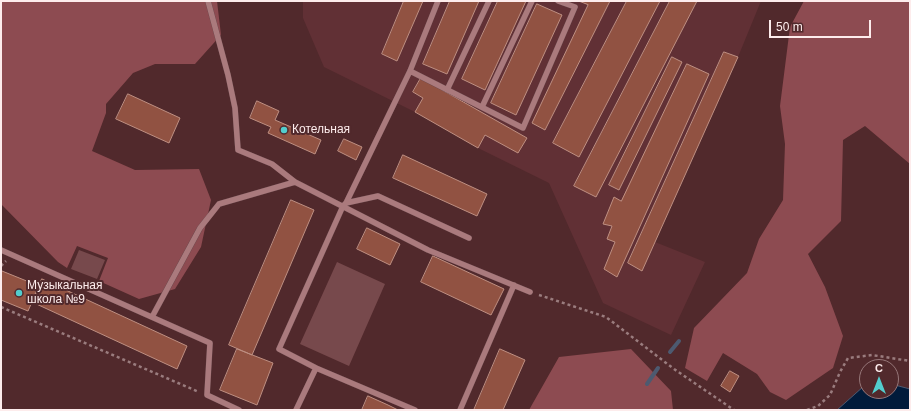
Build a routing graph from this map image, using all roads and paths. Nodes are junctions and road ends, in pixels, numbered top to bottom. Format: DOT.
graph roads {
  1 [pos="208,1"];
  2 [pos="438,1"];
  3 [pos="489,1"];
  4 [pos="532,1"];
  5 [pos="558,1"];
  6 [pos="410,71"];
  7 [pos="447,90"];
  8 [pos="482,107"];
  9 [pos="295,182"];
  10 [pos="344,205"];
  11 [pos="469,238"];
  12 [pos="1,250"];
  13 [pos="514,285"];
  14 [pos="530,292"];
  15 [pos="1,307"];
  16 [pos="152,317"];
  17 [pos="910,361"];
  18 [pos="316,368"];
  19 [pos="207,395"];
  20 [pos="239,410"];
  21 [pos="296,410"];
  22 [pos="415,410"];
  23 [pos="460,410"];
  24 [pos="734,410"];
  25 [pos="807,410"];
  1 -- 9 [label="lane"];
  2 -- 6 [label="lane"];
  3 -- 7 [label="lane"];
  4 -- 8 [label="lane"];
  5 -- 8 [label="lane"];
  6 -- 7 [label="lane"];
  6 -- 10 [label="lane"];
  7 -- 8 [label="lane"];
  9 -- 10 [label="lane"];
  9 -- 16 [label="lane"];
  10 -- 11 [label="lane"];
  10 -- 13 [label="lane"];
  10 -- 18 [label="lane"];
  12 -- 16 [label="lane"];
  13 -- 14 [label="lane"];
  13 -- 23 [label="lane"];
  14 -- 24 [label="path"];
  15 -- 19 [label="path"];
  16 -- 19 [label="lane"];
  17 -- 25 [label="path"];
  18 -- 21 [label="lane"];
  18 -- 22 [label="lane"];
  19 -- 20 [label="lane"];
}
